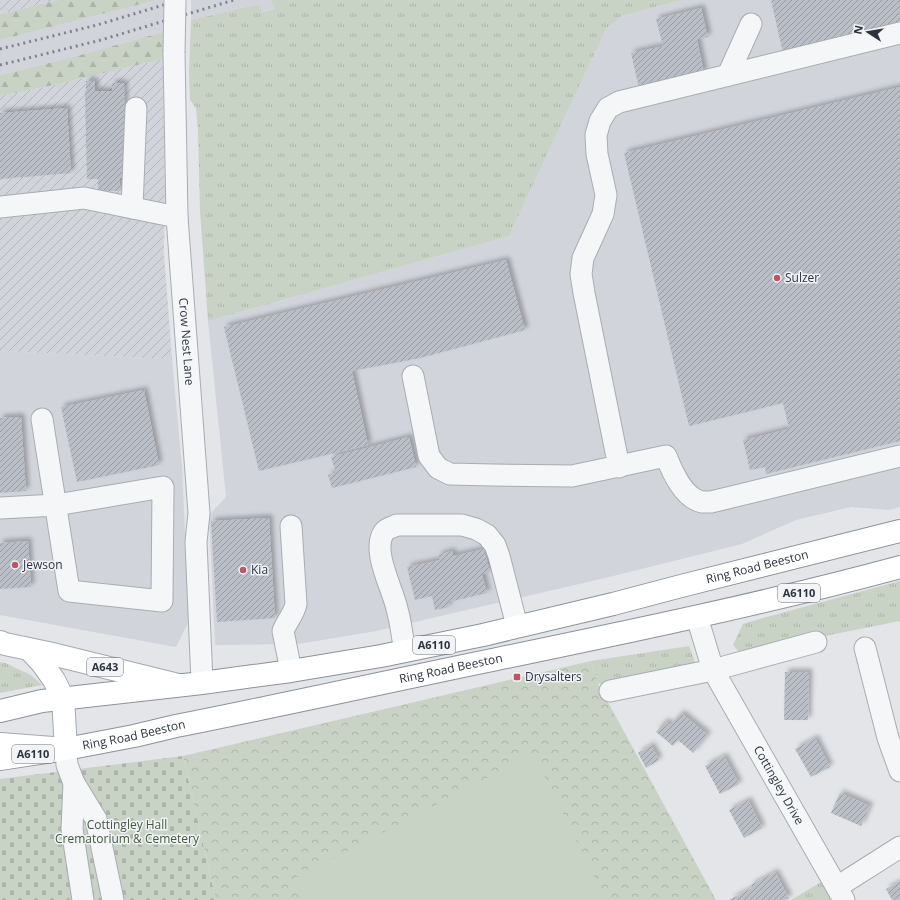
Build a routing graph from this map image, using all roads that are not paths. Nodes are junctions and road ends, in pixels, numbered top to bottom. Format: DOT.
graph roads {
  1 [pos="175,0"];
  2 [pos="751,24"];
  3 [pos="900,33"];
  4 [pos="728,75"];
  5 [pos="136,108"];
  6 [pos="0,207"];
  7 [pos="132,208"];
  8 [pos="177,217"];
  9 [pos="413,376"];
  10 [pos="42,419"];
  11 [pos="900,456"];
  12 [pos="619,466"];
  13 [pos="56,505"];
  14 [pos="0,508"];
  15 [pos="291,526"];
  16 [pos="900,531"];
  17 [pos="900,567"];
  18 [pos="696,617"];
  19 [pos="517,626"];
  20 [pos="816,642"];
  21 [pos="2,644"];
  22 [pos="864,648"];
  23 [pos="29,649"];
  24 [pos="405,651"];
  25 [pos="713,670"];
  26 [pos="291,671"];
  27 [pos="202,683"];
  28 [pos="180,685"];
  29 [pos="610,691"];
  30 [pos="63,698"];
  31 [pos="0,711"];
  32 [pos="0,744"];
  33 [pos="66,749"];
  34 [pos="0,758"];
  35 [pos="900,771"];
  36 [pos="74,783"];
  37 [pos="900,847"];
  38 [pos="841,894"];
  39 [pos="83,900"];
  40 [pos="113,900"];
  1 -- 8 [label="street, Crow Nest Lane, bridge"];
  2 -- 4 [label="street"];
  3 -- 4 [label="street"];
  4 -- 12 [label="street"];
  5 -- 7 [label="street"];
  6 -- 7 [label="street"];
  7 -- 8 [label="street"];
  8 -- 27 [label="street, Crow Nest Lane"];
  9 -- 12 [label="street"];
  10 -- 13 [label="street"];
  11 -- 12 [label="street"];
  13 -- 13 [label="street"];
  13 -- 14 [label="street"];
  15 -- 26 [label="street"];
  16 -- 19 [label="main road, Ring Road Beeston / A6110"];
  17 -- 18 [label="main road, Ring Road Beeston / A6110"];
  18 -- 25 [label="street, Cottingley Drive"];
  18 -- 33 [label="main road, Ring Road Beeston / A6110"];
  19 -- 24 [label="main road, Ring Road Beeston / A6110"];
  19 -- 24 [label="street"];
  20 -- 25 [label="street"];
  21 -- 23 [label="main road, A643"];
  22 -- 35 [label="street"];
  23 -- 28 [label="main road, A643"];
  23 -- 30 [label="main road"];
  24 -- 26 [label="main road, Ring Road Beeston / A6110"];
  25 -- 29 [label="street"];
  25 -- 38 [label="street, Cottingley Drive"];
  26 -- 27 [label="main road, Ring Road Beeston / A6110"];
  27 -- 28 [label="main road, Ring Road Beeston / A6110"];
  28 -- 30 [label="main road, Ring Road Beeston / A6110"];
  30 -- 31 [label="main road, Ring Road Beeston / A6110"];
  30 -- 33 [label="main road"];
  32 -- 33 [label="main road"];
  33 -- 34 [label="main road, Ring Road Beeston / A6110"];
  33 -- 36 [label="street"];
  36 -- 39 [label="street"];
  36 -- 40 [label="street"];
  37 -- 38 [label="street"];
}
